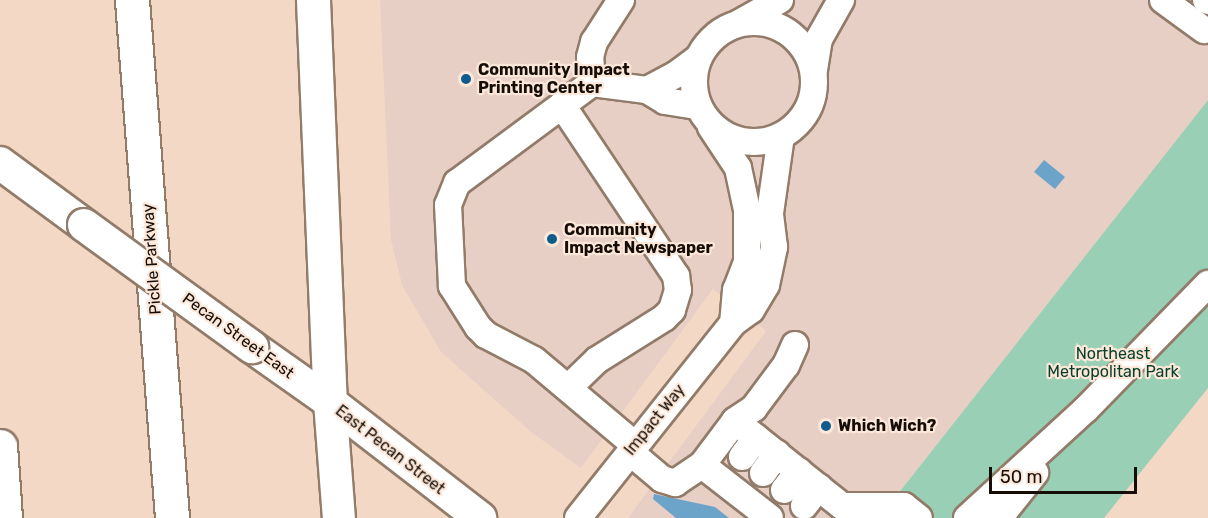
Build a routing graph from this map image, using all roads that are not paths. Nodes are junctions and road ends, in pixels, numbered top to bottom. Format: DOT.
graph roads {
  1 [pos="132,0"];
  2 [pos="313,0"];
  3 [pos="621,0"];
  4 [pos="780,0"];
  5 [pos="841,0"];
  6 [pos="1163,0"];
  7 [pos="739,23"];
  8 [pos="1204,30"];
  9 [pos="698,58"];
  10 [pos="814,70"];
  11 [pos="592,82"];
  12 [pos="647,90"];
  13 [pos="562,105"];
  14 [pos="703,114"];
  15 [pos="781,136"];
  16 [pos="0,163"];
  17 [pos="1208,284"];
  18 [pos="733,322"];
  19 [pos="795,345"];
  20 [pos="568,388"];
  21 [pos="330,402"];
  22 [pos="1086,409"];
  23 [pos="735,421"];
  24 [pos="0,446"];
  25 [pos="632,448"];
  26 [pos="737,462"];
  27 [pos="702,465"];
  28 [pos="758,479"];
  29 [pos="778,500"];
  30 [pos="838,512"];
  31 [pos="5,518"];
  32 [pos="172,518"];
  33 [pos="339,518"];
  34 [pos="480,518"];
  35 [pos="578,518"];
  36 [pos="919,518"];
  37 [pos="967,518"];
  38 [pos="999,518"];
  1 -- 32 [label="highway, Pickle Parkway"];
  2 -- 21 [label="highway"];
  3 -- 11 [label="street"];
  4 -- 7 [label="street"];
  5 -- 10 [label="street"];
  6 -- 8 [label="street"];
  7 -- 9 [label="street"];
  7 -- 10 [label="street"];
  9 -- 12 [label="street"];
  9 -- 14 [label="street"];
  10 -- 15 [label="street"];
  11 -- 12 [label="street"];
  11 -- 13 [label="street"];
  12 -- 14 [label="street"];
  13 -- 20 [label="street"];
  13 -- 20 [label="street"];
  14 -- 15 [label="street"];
  14 -- 18 [label="street"];
  15 -- 18 [label="street, Impact Way"];
  16 -- 21 [label="main road, Pecan Street East, bridge"];
  17 -- 22 [label="street"];
  18 -- 25 [label="street, Impact Way"];
  19 -- 23 [label="street"];
  20 -- 25 [label="street"];
  21 -- 33 [label="main road"];
  21 -- 34 [label="main road, East Pecan Street"];
  22 -- 37 [label="street"];
  22 -- 38 [label="street"];
  23 -- 26 [label="street"];
  23 -- 27 [label="street"];
  24 -- 31 [label="highway"];
  25 -- 27 [label="street"];
  25 -- 35 [label="street, Impact Way"];
  26 -- 27 [label="street"];
  26 -- 28 [label="street"];
  26 -- 28 [label="street"];
  28 -- 29 [label="street"];
  28 -- 29 [label="street"];
  29 -- 30 [label="street"];
  30 -- 36 [label="street"];
}
